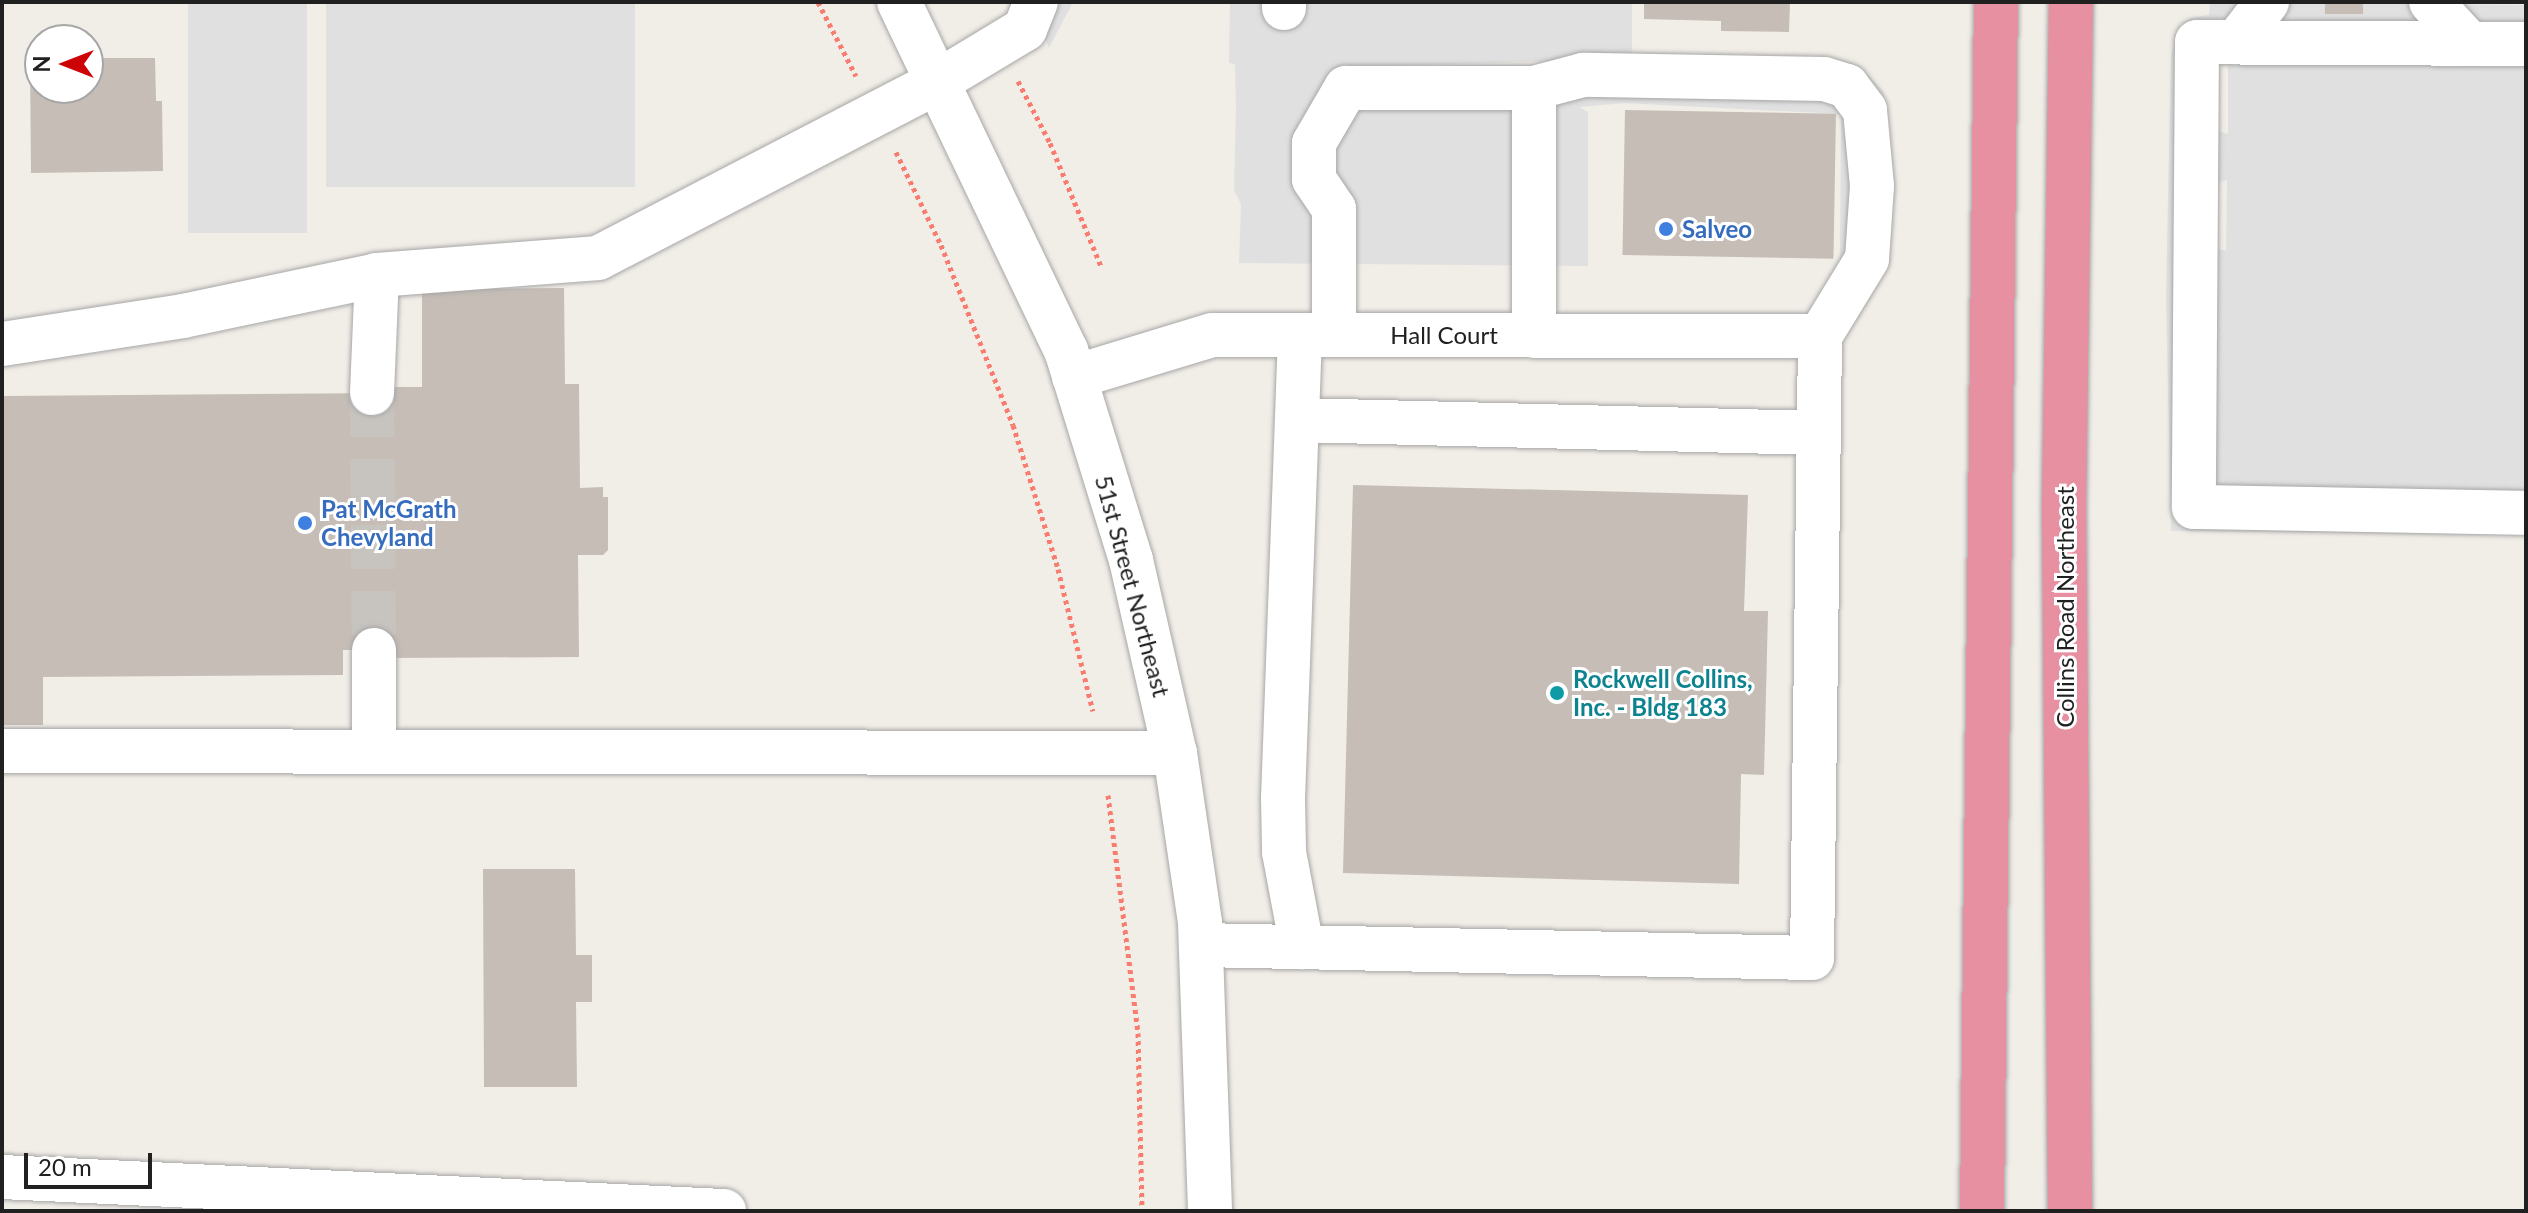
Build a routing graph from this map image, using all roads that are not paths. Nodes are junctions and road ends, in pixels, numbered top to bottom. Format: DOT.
graph roads {
  1 [pos="899,2"];
  2 [pos="1036,2"];
  3 [pos="1996,2"];
  4 [pos="2071,2"];
  5 [pos="2267,2"];
  6 [pos="2431,2"];
  7 [pos="2236,42"];
  8 [pos="2470,44"];
  9 [pos="2526,44"];
  10 [pos="937,82"];
  11 [pos="1534,88"];
  12 [pos="377,275"];
  13 [pos="1317,335"];
  14 [pos="1534,336"];
  15 [pos="1820,336"];
  16 [pos="2,344"];
  17 [pos="1074,377"];
  18 [pos="372,393"];
  19 [pos="1297,420"];
  20 [pos="1819,433"];
  21 [pos="2526,513"];
  22 [pos="374,650"];
  23 [pos="2,751"];
  24 [pos="374,752"];
  25 [pos="1175,753"];
  26 [pos="1201,945"];
  27 [pos="1302,947"];
  28 [pos="2,1177"];
  29 [pos="724,1211"];
  30 [pos="1210,1211"];
  31 [pos="1982,1211"];
  32 [pos="2072,1211"];
  1 -- 10 [label="street, 51st Street Northeast"];
  2 -- 10 [label="street"];
  3 -- 31 [label="highway"];
  4 -- 32 [label="highway, Collins Road Northeast"];
  5 -- 7 [label="street"];
  6 -- 8 [label="street"];
  7 -- 8 [label="street"];
  7 -- 21 [label="street"];
  8 -- 9 [label="street"];
  10 -- 12 [label="street"];
  10 -- 17 [label="street, 51st Street Northeast"];
  11 -- 13 [label="street"];
  11 -- 14 [label="street"];
  11 -- 15 [label="street"];
  12 -- 16 [label="street"];
  12 -- 18 [label="street"];
  13 -- 14 [label="street, Hall Court"];
  13 -- 17 [label="street, Hall Court"];
  13 -- 19 [label="street"];
  14 -- 15 [label="street, Hall Court"];
  15 -- 20 [label="street"];
  17 -- 25 [label="street, 51st Street Northeast"];
  19 -- 20 [label="street"];
  19 -- 27 [label="street"];
  20 -- 27 [label="street"];
  22 -- 24 [label="street"];
  23 -- 24 [label="street"];
  24 -- 25 [label="street"];
  25 -- 26 [label="street, 51st Street Northeast"];
  26 -- 27 [label="street"];
  26 -- 30 [label="street, 51st Street Northeast"];
  28 -- 29 [label="street"];
}
